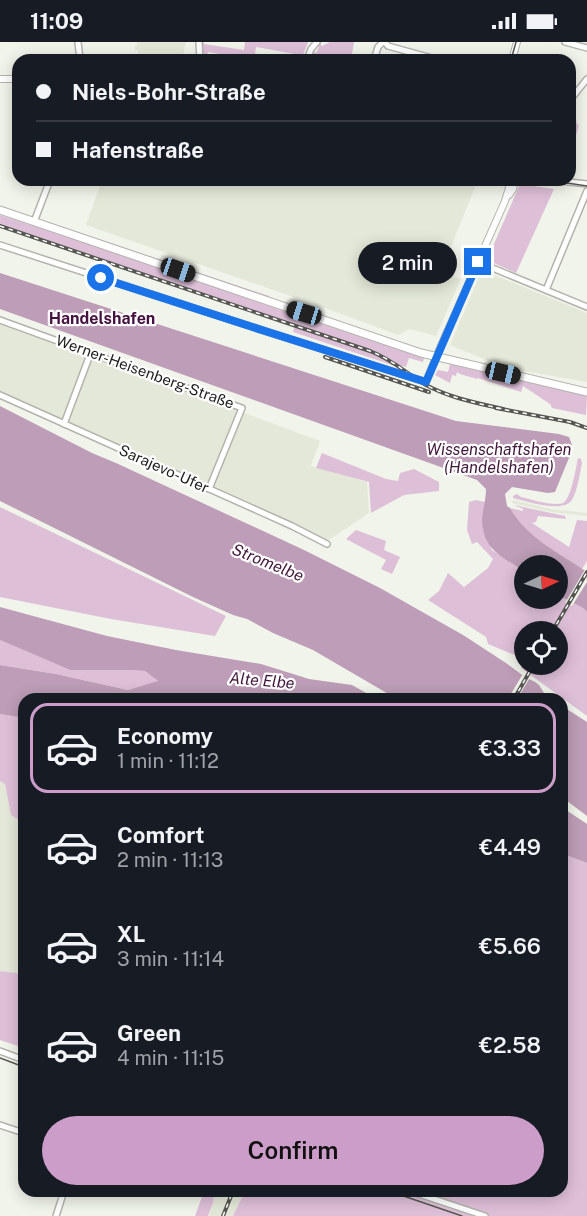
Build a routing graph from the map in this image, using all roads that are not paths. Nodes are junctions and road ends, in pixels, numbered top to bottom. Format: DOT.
graph roads {
  1 [pos="384,42"];
  2 [pos="565,42"];
  3 [pos="587,48"];
  4 [pos="376,54"];
  5 [pos="417,54"];
  6 [pos="587,79"];
  7 [pos="576,93"];
  8 [pos="48,186"];
  9 [pos="509,186"];
  10 [pos="514,186"];
  11 [pos="587,191"];
  12 [pos="505,201"];
  13 [pos="0,210"];
  14 [pos="34,222"];
  15 [pos="0,244"];
  16 [pos="478,262"];
  17 [pos="546,290"];
  18 [pos="587,307"];
  19 [pos="0,320"];
  20 [pos="91,352"];
  21 [pos="436,357"];
  22 [pos="587,392"];
  23 [pos="0,395"];
  24 [pos="64,424"];
  25 [pos="209,489"];
  26 [pos="327,544"];
  27 [pos="0,1051"];
  28 [pos="18,1058"];
  29 [pos="0,1125"];
  30 [pos="18,1131"];
  31 [pos="62,1197"];
  32 [pos="428,1197"];
  33 [pos="56,1216"];
  34 [pos="485,1216"];
  1 -- 4 [label="street"];
  1 -- 5 [label="street"];
  2 -- 3 [label="street"];
  6 -- 7 [label="street"];
  8 -- 14 [label="street"];
  9 -- 12 [label="street"];
  10 -- 12 [label="street"];
  11 -- 17 [label="street"];
  12 -- 16 [label="street"];
  13 -- 14 [label="main road"];
  14 -- 21 [label="main road"];
  15 -- 21 [label="street"];
  16 -- 17 [label="street"];
  16 -- 21 [label="street"];
  17 -- 18 [label="street"];
  19 -- 20 [label="street, Werner-Heisenberg-Straße"];
  20 -- 24 [label="street"];
  20 -- 25 [label="street, Werner-Heisenberg-Straße"];
  21 -- 22 [label="main road"];
  23 -- 24 [label="street, Sarajevo-Ufer"];
  24 -- 25 [label="street, Sarajevo-Ufer"];
  25 -- 26 [label="street, Sarajevo-Ufer"];
  27 -- 28 [label="street"];
  29 -- 30 [label="street"];
  31 -- 33 [label="street"];
  32 -- 34 [label="street"];
}
